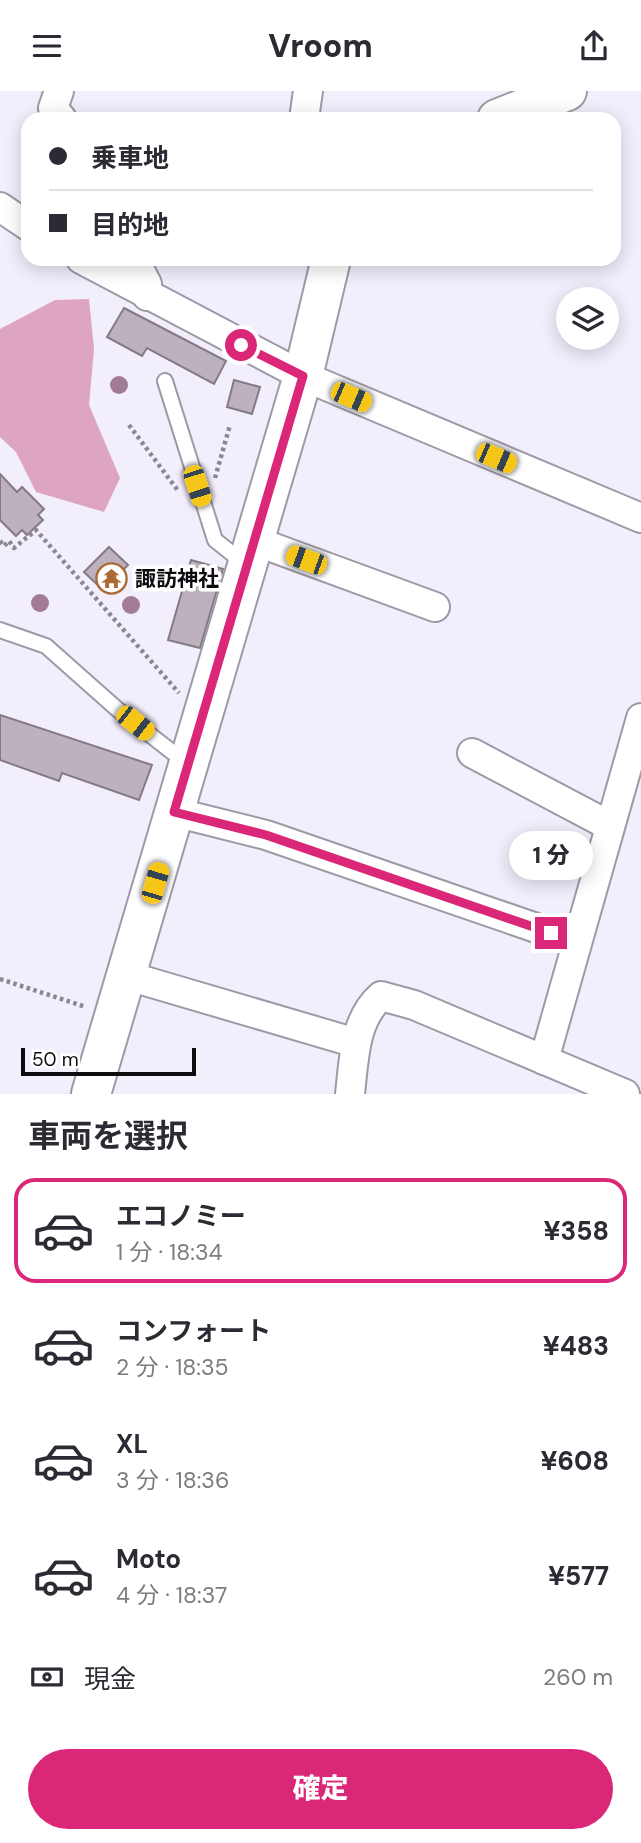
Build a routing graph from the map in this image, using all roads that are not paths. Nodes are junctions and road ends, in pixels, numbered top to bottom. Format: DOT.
graph roads {
  1 [pos="59,91"];
  2 [pos="308,91"];
  3 [pos="567,91"];
  4 [pos="56,112"];
  5 [pos="305,112"];
  6 [pos="514,112"];
  7 [pos="0,207"];
  8 [pos="21,221"];
  9 [pos="93,266"];
  10 [pos="138,266"];
  11 [pos="329,266"];
  12 [pos="147,296"];
  13 [pos="303,376"];
  14 [pos="165,381"];
  15 [pos="641,518"];
  16 [pos="251,554"];
  17 [pos="435,607"];
  18 [pos="0,630"];
  19 [pos="641,718"];
  20 [pos="472,753"];
  21 [pos="189,765"];
  22 [pos="633,781"];
  23 [pos="174,812"];
  24 [pos="610,826"];
  25 [pos="577,942"];
  26 [pos="128,976"];
  27 [pos="356,1043"];
  28 [pos="544,1060"];
  29 [pos="91,1094"];
  30 [pos="350,1094"];
  31 [pos="625,1094"];
  1 -- 4 [label="street"];
  2 -- 5 [label="street"];
  3 -- 6 [label="street"];
  7 -- 8 [label="street"];
  9 -- 12 [label="street"];
  10 -- 12 [label="street"];
  11 -- 13 [label="street"];
  12 -- 13 [label="street"];
  13 -- 15 [label="street"];
  13 -- 16 [label="street"];
  14 -- 16 [label="lane"];
  16 -- 17 [label="street"];
  16 -- 21 [label="street"];
  18 -- 21 [label="lane"];
  19 -- 22 [label="street"];
  20 -- 24 [label="street"];
  21 -- 23 [label="street"];
  22 -- 24 [label="street"];
  23 -- 25 [label="street"];
  23 -- 26 [label="street"];
  24 -- 25 [label="street"];
  25 -- 28 [label="street"];
  26 -- 27 [label="street"];
  26 -- 29 [label="street"];
  27 -- 28 [label="street"];
  27 -- 30 [label="street"];
  28 -- 31 [label="street"];
}
